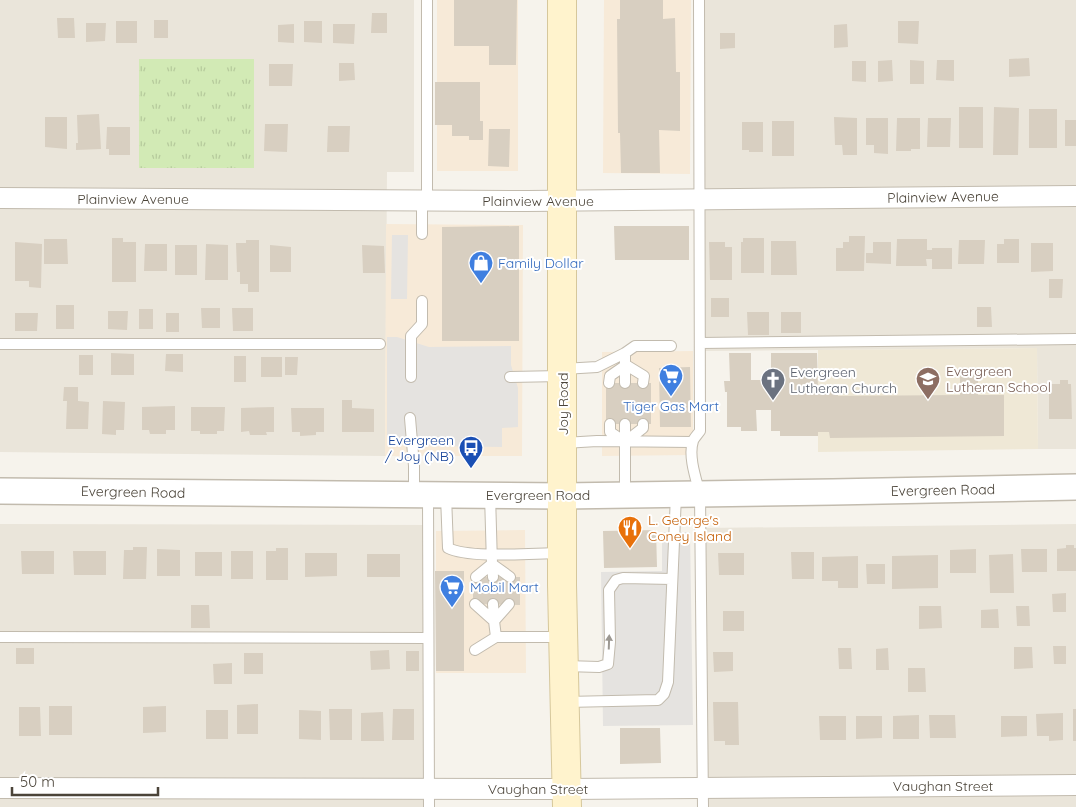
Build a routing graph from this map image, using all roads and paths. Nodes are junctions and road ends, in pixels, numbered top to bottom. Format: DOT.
graph roads {
  1 [pos="427,0"];
  2 [pos="562,0"];
  3 [pos="699,0"];
  4 [pos="1076,196"];
  5 [pos="0,198"];
  6 [pos="700,200"];
  7 [pos="425,201"];
  8 [pos="562,201"];
  9 [pos="422,234"];
  10 [pos="422,301"];
  11 [pos="1076,339"];
  12 [pos="700,343"];
  13 [pos="0,344"];
  14 [pos="380,344"];
  15 [pos="671,346"];
  16 [pos="625,352"];
  17 [pos="626,365"];
  18 [pos="562,373"];
  19 [pos="411,377"];
  20 [pos="510,377"];
  21 [pos="610,383"];
  22 [pos="625,383"];
  23 [pos="643,383"];
  24 [pos="410,418"];
  25 [pos="610,424"];
  26 [pos="625,424"];
  27 [pos="643,424"];
  28 [pos="625,442"];
  29 [pos="692,442"];
  30 [pos="563,443"];
  31 [pos="1076,486"];
  32 [pos="0,491"];
  33 [pos="688,494"];
  34 [pos="429,495"];
  35 [pos="490,495"];
  36 [pos="625,495"];
  37 [pos="563,496"];
  38 [pos="562,553"];
  39 [pos="492,559"];
  40 [pos="476,577"];
  41 [pos="493,577"];
  42 [pos="510,578"];
  43 [pos="672,579"];
  44 [pos="475,604"];
  45 [pos="493,604"];
  46 [pos="509,604"];
  47 [pos="494,621"];
  48 [pos="0,637"];
  49 [pos="496,637"];
  50 [pos="564,637"];
  51 [pos="428,638"];
  52 [pos="475,650"];
  53 [pos="564,666"];
  54 [pos="565,702"];
  55 [pos="1076,786"];
  56 [pos="0,788"];
  57 [pos="429,798"];
  58 [pos="567,798"];
  59 [pos="703,798"];
  1 -- 7 [label="lane"];
  2 -- 8 [label="main road, Joy Road"];
  3 -- 6 [label="lane"];
  4 -- 6 [label="street, Plainview Avenue"];
  5 -- 7 [label="street, Plainview Avenue"];
  6 -- 8 [label="street, Plainview Avenue"];
  6 -- 12 [label="lane"];
  7 -- 8 [label="street, Plainview Avenue"];
  7 -- 9 [label="lane"];
  8 -- 18 [label="main road, Joy Road"];
  10 -- 19 [label="lane"];
  11 -- 12 [label="lane"];
  12 -- 29 [label="lane"];
  13 -- 14 [label="lane"];
  15 -- 16 [label="lane"];
  16 -- 17 [label="lane"];
  16 -- 18 [label="lane"];
  17 -- 21 [label="lane"];
  17 -- 22 [label="lane"];
  17 -- 23 [label="lane"];
  18 -- 20 [label="lane"];
  18 -- 30 [label="main road, Joy Road"];
  24 -- 34 [label="lane"];
  25 -- 28 [label="lane"];
  26 -- 28 [label="lane"];
  27 -- 28 [label="lane"];
  28 -- 29 [label="lane"];
  28 -- 30 [label="lane"];
  28 -- 36 [label="lane"];
  29 -- 33 [label="lane"];
  30 -- 37 [label="main road, Joy Road"];
  31 -- 33 [label="street, Evergreen Road"];
  32 -- 34 [label="street, Evergreen Road"];
  33 -- 36 [label="street, Evergreen Road"];
  33 -- 43 [label="lane"];
  33 -- 59 [label="lane"];
  34 -- 35 [label="street, Evergreen Road"];
  34 -- 39 [label="lane"];
  34 -- 51 [label="lane"];
  35 -- 37 [label="street, Evergreen Road"];
  35 -- 39 [label="lane"];
  36 -- 37 [label="street, Evergreen Road"];
  37 -- 38 [label="main road, Joy Road"];
  38 -- 39 [label="lane"];
  38 -- 50 [label="main road, Joy Road"];
  39 -- 40 [label="lane"];
  39 -- 41 [label="lane"];
  39 -- 42 [label="lane"];
  53 -- 43 [label="lane, one-way"];
  43 -- 54 [label="lane"];
  44 -- 47 [label="lane"];
  45 -- 47 [label="lane"];
  46 -- 47 [label="lane"];
  47 -- 49 [label="lane"];
  48 -- 51 [label="lane"];
  49 -- 50 [label="lane"];
  49 -- 52 [label="lane"];
  50 -- 53 [label="main road, Joy Road"];
  51 -- 57 [label="lane"];
  53 -- 54 [label="main road, Joy Road"];
  54 -- 58 [label="main road, Joy Road"];
  55 -- 59 [label="street, Vaughan Street"];
  56 -- 57 [label="street, Vaughan Street"];
  57 -- 58 [label="street, Vaughan Street"];
  58 -- 59 [label="street, Vaughan Street"];
}
